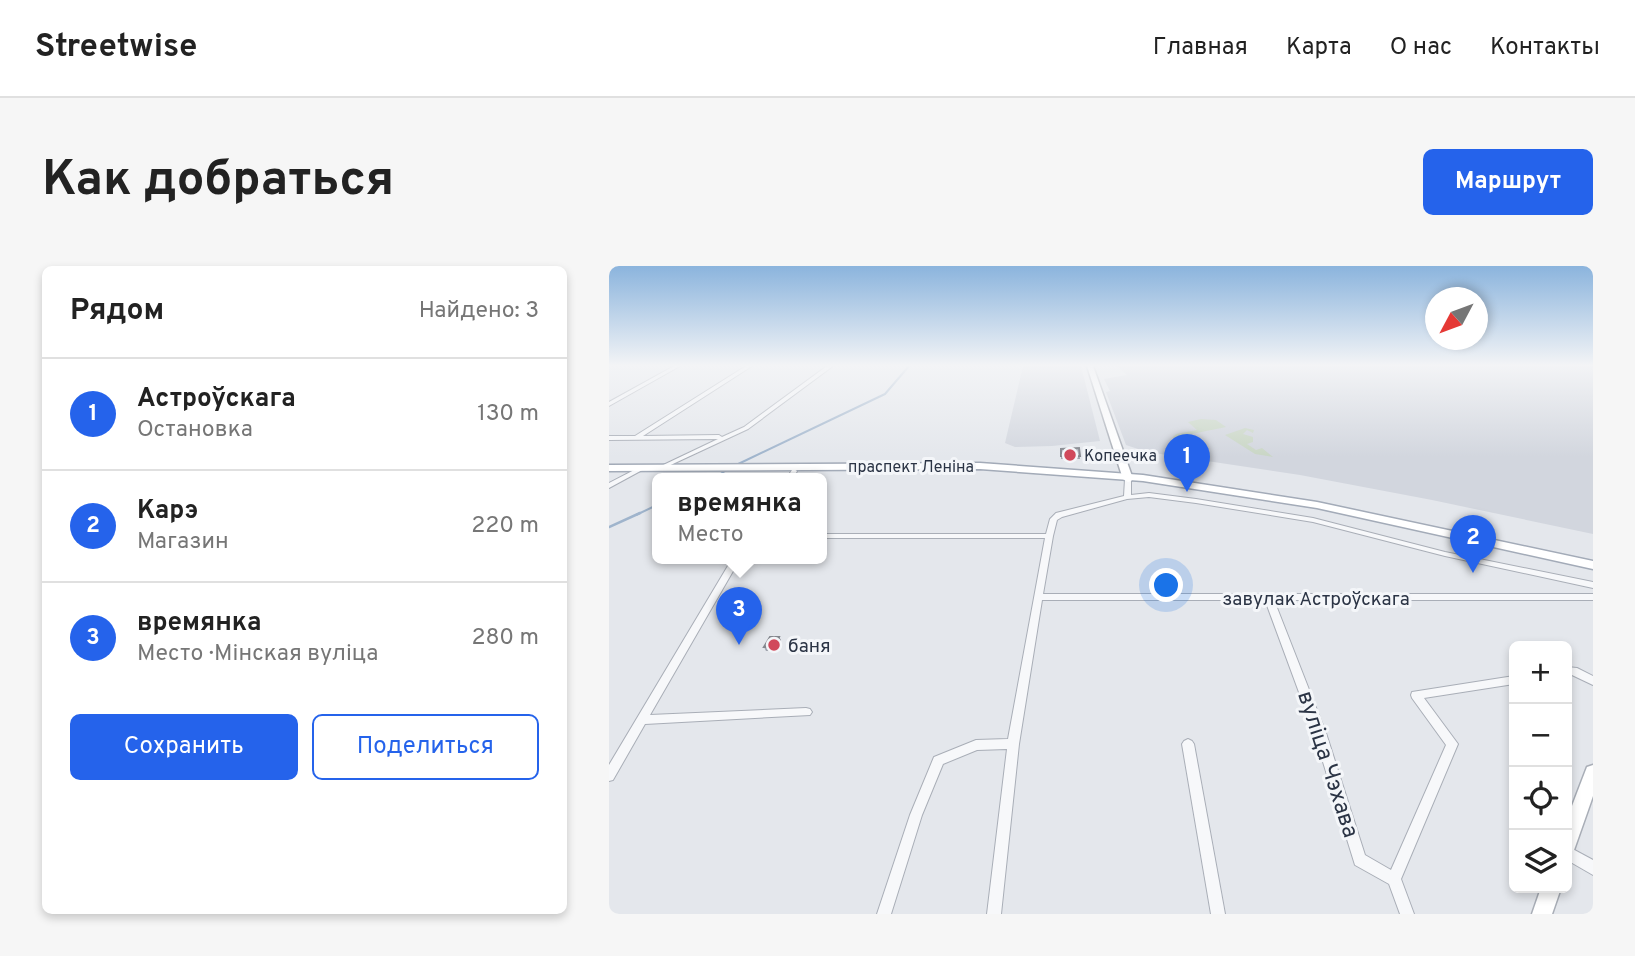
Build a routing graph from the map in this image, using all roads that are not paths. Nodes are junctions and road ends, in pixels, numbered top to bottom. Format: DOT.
graph roads {
  1 [pos="703,396"];
  2 [pos="790,396"];
  3 [pos="1100,396"];
  4 [pos="609,438"];
  5 [pos="636,438"];
  6 [pos="721,438"];
  7 [pos="609,468"];
  8 [pos="642,468"];
  9 [pos="660,468"];
  10 [pos="1128,479"];
  11 [pos="609,486"];
  12 [pos="1127,497"];
  13 [pos="827,536"];
  14 [pos="1049,536"];
  15 [pos="733,564"];
  16 [pos="1593,567"];
  17 [pos="1593,585"];
  18 [pos="1040,597"];
  19 [pos="1593,597"];
  20 [pos="1269,598"];
  21 [pos="1572,671"];
  22 [pos="1509,681"];
  23 [pos="1593,681"];
  24 [pos="806,712"];
  25 [pos="642,720"];
  26 [pos="1013,744"];
  27 [pos="1188,744"];
  28 [pos="1593,772"];
  29 [pos="609,776"];
  30 [pos="1572,830"];
  31 [pos="1572,856"];
  32 [pos="1593,868"];
  33 [pos="1394,879"];
  34 [pos="1549,893"];
  35 [pos="884,914"];
  36 [pos="994,914"];
  37 [pos="1218,914"];
  38 [pos="1407,914"];
  39 [pos="1542,914"];
  1 -- 5 [label="street"];
  2 -- 6 [label="street"];
  3 -- 10 [label="main road"];
  4 -- 5 [label="street"];
  5 -- 6 [label="street"];
  6 -- 9 [label="street"];
  7 -- 8 [label="main road, праспект Леніна"];
  8 -- 9 [label="main road, праспект Леніна"];
  8 -- 11 [label="street"];
  9 -- 10 [label="main road, праспект Леніна"];
  10 -- 12 [label="street"];
  10 -- 16 [label="main road, праспект Леніна"];
  12 -- 14 [label="street"];
  12 -- 17 [label="street"];
  13 -- 14 [label="street"];
  14 -- 18 [label="street"];
  15 -- 25 [label="street"];
  18 -- 20 [label="street, завулак Астроўскага"];
  18 -- 26 [label="street"];
  19 -- 20 [label="street, завулак Астроўскага"];
  20 -- 33 [label="street, вуліца Чэхава"];
  21 -- 23 [label="street"];
  22 -- 33 [label="street"];
  24 -- 25 [label="street"];
  25 -- 29 [label="street"];
  26 -- 35 [label="street"];
  26 -- 36 [label="street"];
  27 -- 37 [label="street"];
  28 -- 30 [label="main road"];
  31 -- 32 [label="street"];
  33 -- 38 [label="street"];
  34 -- 39 [label="main road"];
}
